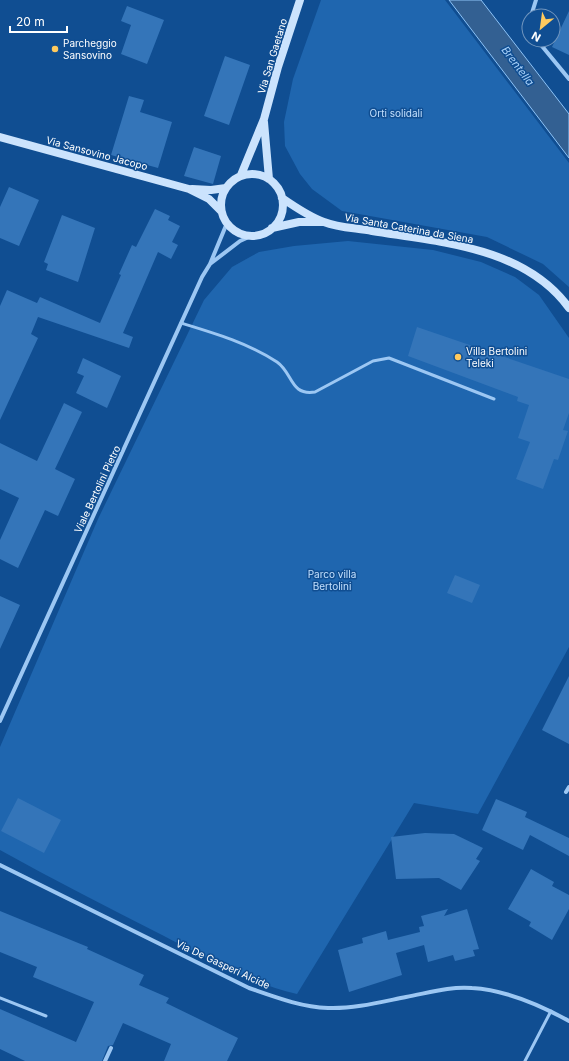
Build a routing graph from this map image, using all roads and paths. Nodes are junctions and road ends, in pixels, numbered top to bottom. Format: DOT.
graph roads {
  1 [pos="300,0"];
  2 [pos="543,48"];
  3 [pos="569,80"];
  4 [pos="264,119"];
  5 [pos="0,137"];
  6 [pos="241,175"];
  7 [pos="269,179"];
  8 [pos="226,188"];
  9 [pos="189,189"];
  10 [pos="282,198"];
  11 [pos="221,211"];
  12 [pos="324,222"];
  13 [pos="227,223"];
  14 [pos="272,228"];
  15 [pos="251,236"];
  16 [pos="210,264"];
  17 [pos="569,308"];
  18 [pos="181,323"];
  19 [pos="494,399"];
  20 [pos="0,721"];
  21 [pos="569,787"];
  22 [pos="566,792"];
  23 [pos="0,864"];
  24 [pos="0,998"];
  25 [pos="551,1011"];
  26 [pos="46,1016"];
  27 [pos="569,1021"];
  28 [pos="111,1048"];
  29 [pos="105,1061"];
  30 [pos="525,1061"];
  1 -- 4 [label="street, Via San Gaetano"];
  2 -- 3 [label="street"];
  4 -- 6 [label="street, Via San Gaetano"];
  4 -- 7 [label="street, Via San Gaetano"];
  5 -- 9 [label="street, Via Sansovino Jacopo"];
  6 -- 7 [label="street"];
  6 -- 8 [label="street"];
  7 -- 10 [label="street"];
  8 -- 9 [label="street, Via Sansovino Jacopo"];
  8 -- 11 [label="street"];
  9 -- 11 [label="street, Via Sansovino Jacopo"];
  10 -- 12 [label="street, Via Santa Caterina da Siena"];
  10 -- 14 [label="street"];
  11 -- 13 [label="street"];
  12 -- 14 [label="street, Via Santa Caterina da Siena"];
  12 -- 17 [label="street, Via Santa Caterina da Siena"];
  13 -- 15 [label="street"];
  13 -- 16 [label="street, Viale Bertolini Pietro"];
  14 -- 15 [label="street"];
  15 -- 16 [label="street, Viale Bertolini Pietro"];
  16 -- 18 [label="street, Viale Bertolini Pietro"];
  18 -- 19 [label="lane"];
  18 -- 20 [label="street, Viale Bertolini Pietro"];
  21 -- 22 [label="street"];
  23 -- 25 [label="street, Via De Gasperi Alcide"];
  24 -- 26 [label="lane"];
  25 -- 27 [label="street, Via De Gasperi Alcide"];
  25 -- 30 [label="lane"];
  28 -- 29 [label="street"];
}
